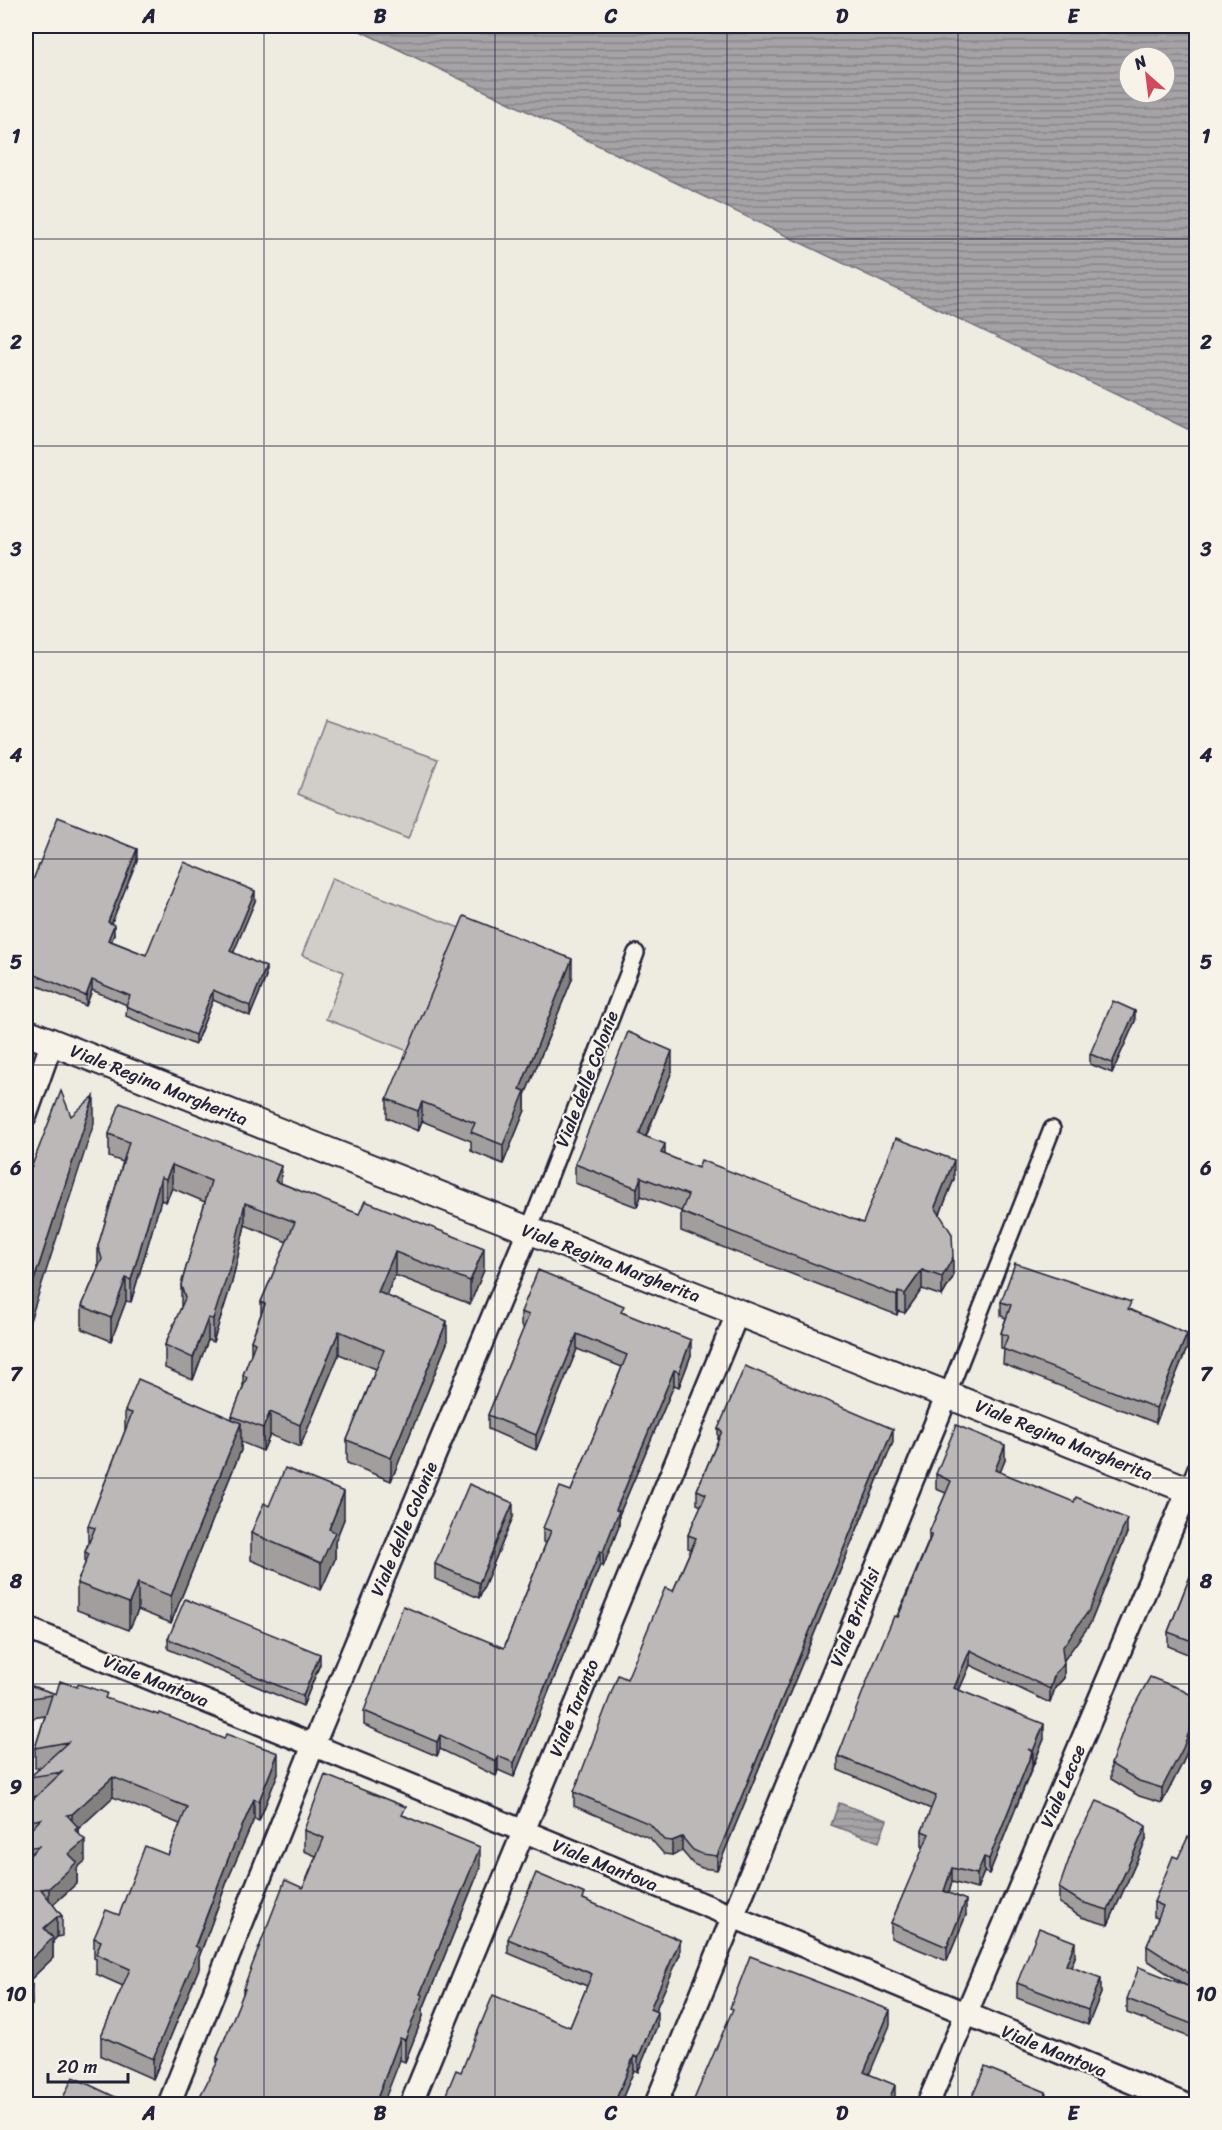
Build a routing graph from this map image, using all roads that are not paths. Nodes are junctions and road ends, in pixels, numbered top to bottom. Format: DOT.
graph roads {
  1 [pos="636,952"];
  2 [pos="26,1032"];
  3 [pos="52,1042"];
  4 [pos="26,1115"];
  5 [pos="1052,1129"];
  6 [pos="528,1232"];
  7 [pos="738,1312"];
  8 [pos="948,1393"];
  9 [pos="1194,1484"];
  10 [pos="26,1628"];
  11 [pos="313,1746"];
  12 [pos="524,1830"];
  13 [pos="732,1916"];
  14 [pos="966,2014"];
  15 [pos="169,2104"];
  16 [pos="411,2104"];
  17 [pos="656,2104"];
  18 [pos="928,2104"];
  19 [pos="1184,2104"];
  1 -- 6 [label="street, Viale delle Colonie"];
  2 -- 3 [label="street, Viale Regina Margherita"];
  3 -- 4 [label="street"];
  3 -- 6 [label="street, Viale Regina Margherita"];
  5 -- 8 [label="street, Viale Brindisi"];
  6 -- 7 [label="street, Viale Regina Margherita"];
  6 -- 11 [label="street, Viale delle Colonie"];
  7 -- 8 [label="street, Viale Regina Margherita"];
  7 -- 12 [label="street, Viale Taranto"];
  8 -- 9 [label="street, Viale Regina Margherita"];
  8 -- 13 [label="street, Viale Brindisi"];
  9 -- 14 [label="street, Viale Lecce"];
  10 -- 11 [label="street, Viale Mantova"];
  11 -- 12 [label="street, Viale Mantova"];
  11 -- 15 [label="street, Viale delle Colonie"];
  12 -- 13 [label="street, Viale Mantova"];
  12 -- 16 [label="street, Viale Taranto"];
  13 -- 14 [label="street, Viale Mantova"];
  13 -- 17 [label="street, Viale Brindisi"];
  14 -- 18 [label="street, Viale Lecce"];
  14 -- 19 [label="street, Viale Mantova"];
}
